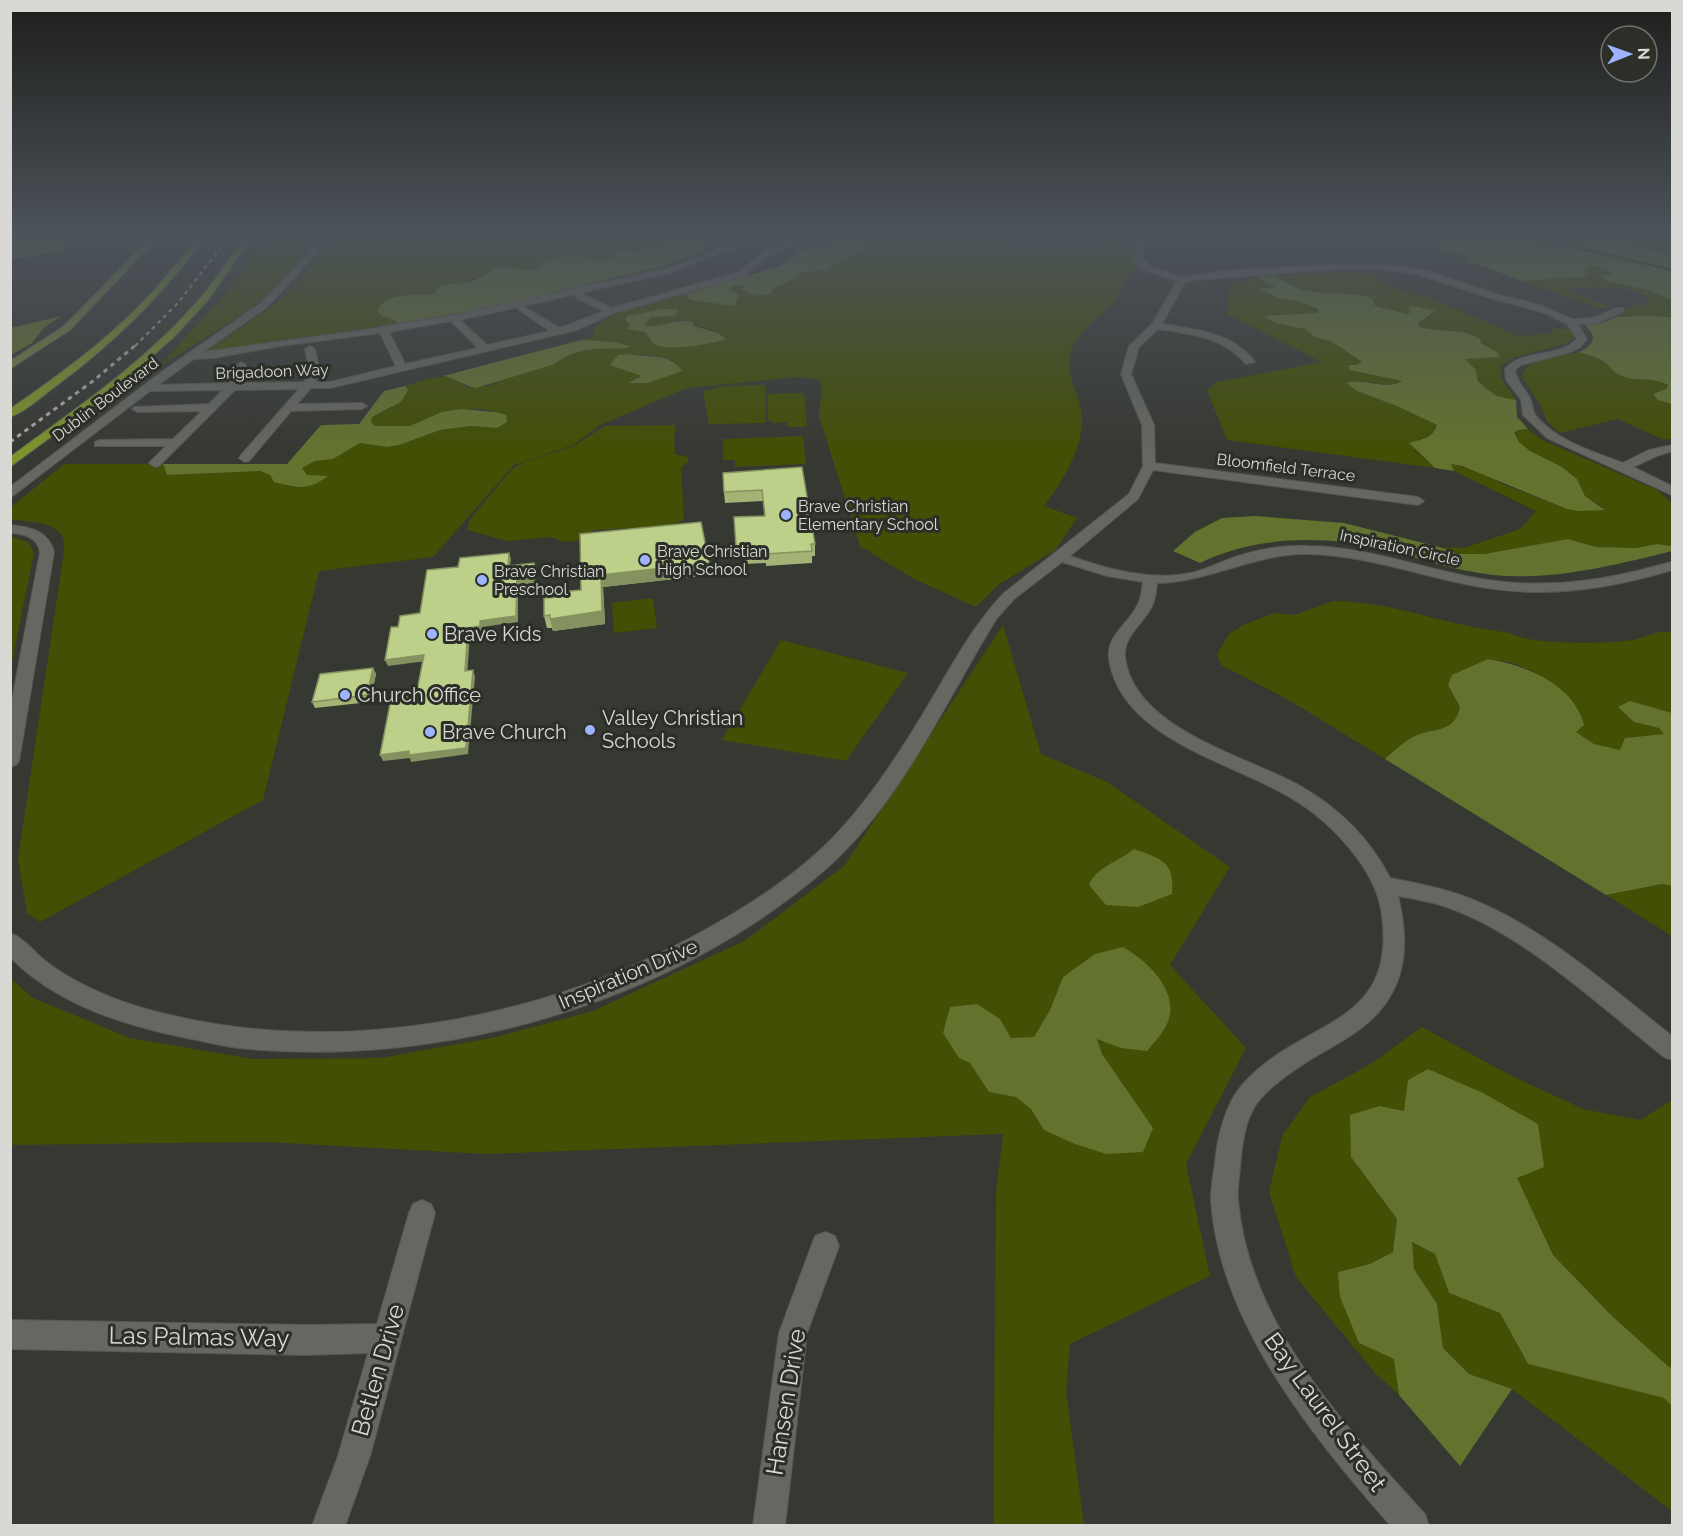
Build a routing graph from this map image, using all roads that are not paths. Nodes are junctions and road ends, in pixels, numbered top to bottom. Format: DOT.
graph roads {
  1 [pos="86,309"];
  2 [pos="141,309"];
  3 [pos="195,309"];
  4 [pos="259,309"];
  5 [pos="495,309"];
  6 [pos="523,309"];
  7 [pos="608,309"];
  8 [pos="616,309"];
  9 [pos="1166,309"];
  10 [pos="1537,309"];
  11 [pos="611,310"];
  12 [pos="1620,310"];
  13 [pos="453,318"];
  14 [pos="1569,322"];
  15 [pos="1156,326"];
  16 [pos="383,330"];
  17 [pos="557,332"];
  18 [pos="310,349"];
  19 [pos="486,349"];
  20 [pos="190,356"];
  21 [pos="1250,362"];
  22 [pos="241,365"];
  23 [pos="10,366"];
  24 [pos="402,368"];
  25 [pos="308,385"];
  26 [pos="147,388"];
  27 [pos="230,388"];
  28 [pos="362,406"];
  29 [pos="210,407"];
  30 [pos="289,408"];
  31 [pos="138,409"];
  32 [pos="10,414"];
  33 [pos="176,442"];
  34 [pos="99,444"];
  35 [pos="1672,448"];
  36 [pos="245,458"];
  37 [pos="10,463"];
  38 [pos="155,463"];
  39 [pos="1149,466"];
  40 [pos="1624,467"];
  41 [pos="1672,491"];
  42 [pos="10,494"];
  43 [pos="1418,501"];
  44 [pos="10,529"];
  45 [pos="1060,557"];
  46 [pos="1672,566"];
  47 [pos="1150,580"];
  48 [pos="10,761"];
  49 [pos="1385,885"];
  50 [pos="10,942"];
  51 [pos="1672,1049"];
  52 [pos="422,1213"];
  53 [pos="825,1246"];
  54 [pos="10,1334"];
  55 [pos="388,1338"];
  56 [pos="328,1526"];
  57 [pos="769,1526"];
  58 [pos="1413,1526"];
  1 -- 23 [label="main road"];
  2 -- 32 [label="highway"];
  3 -- 37 [label="highway"];
  4 -- 20 [label="street, Dublin Boulevard"];
  5 -- 13 [label="street"];
  6 -- 17 [label="street"];
  7 -- 11 [label="street"];
  8 -- 11 [label="street, Brigadoon Way"];
  9 -- 15 [label="street"];
  10 -- 14 [label="street"];
  11 -- 17 [label="street, Brigadoon Way"];
  12 -- 14 [label="street"];
  13 -- 16 [label="street"];
  13 -- 19 [label="street"];
  14 -- 40 [label="street"];
  15 -- 21 [label="street"];
  15 -- 39 [label="street"];
  16 -- 20 [label="street"];
  16 -- 24 [label="street"];
  17 -- 19 [label="street, Brigadoon Way"];
  18 -- 25 [label="street"];
  19 -- 24 [label="street, Brigadoon Way"];
  20 -- 26 [label="street, Dublin Boulevard"];
  22 -- 27 [label="street"];
  24 -- 25 [label="street, Brigadoon Way"];
  25 -- 27 [label="street, Brigadoon Way"];
  25 -- 30 [label="street"];
  26 -- 27 [label="street, Brigadoon Way"];
  26 -- 42 [label="street, Dublin Boulevard"];
  27 -- 29 [label="street"];
  28 -- 30 [label="street"];
  29 -- 31 [label="street"];
  29 -- 33 [label="street"];
  30 -- 36 [label="street"];
  33 -- 34 [label="street"];
  33 -- 38 [label="street"];
  35 -- 40 [label="street"];
  39 -- 43 [label="street, Bloomfield Terrace"];
  39 -- 45 [label="street"];
  40 -- 41 [label="street"];
  44 -- 48 [label="street"];
  45 -- 47 [label="street, Inspiration Circle"];
  45 -- 50 [label="street, Inspiration Drive"];
  46 -- 47 [label="street, Inspiration Circle"];
  47 -- 49 [label="street, Bay Laurel Street"];
  49 -- 51 [label="street"];
  49 -- 58 [label="street, Bay Laurel Street"];
  52 -- 55 [label="street, Betlen Drive"];
  53 -- 57 [label="street, Hansen Drive"];
  54 -- 55 [label="street, Las Palmas Way"];
  55 -- 56 [label="street, Betlen Drive"];
}
